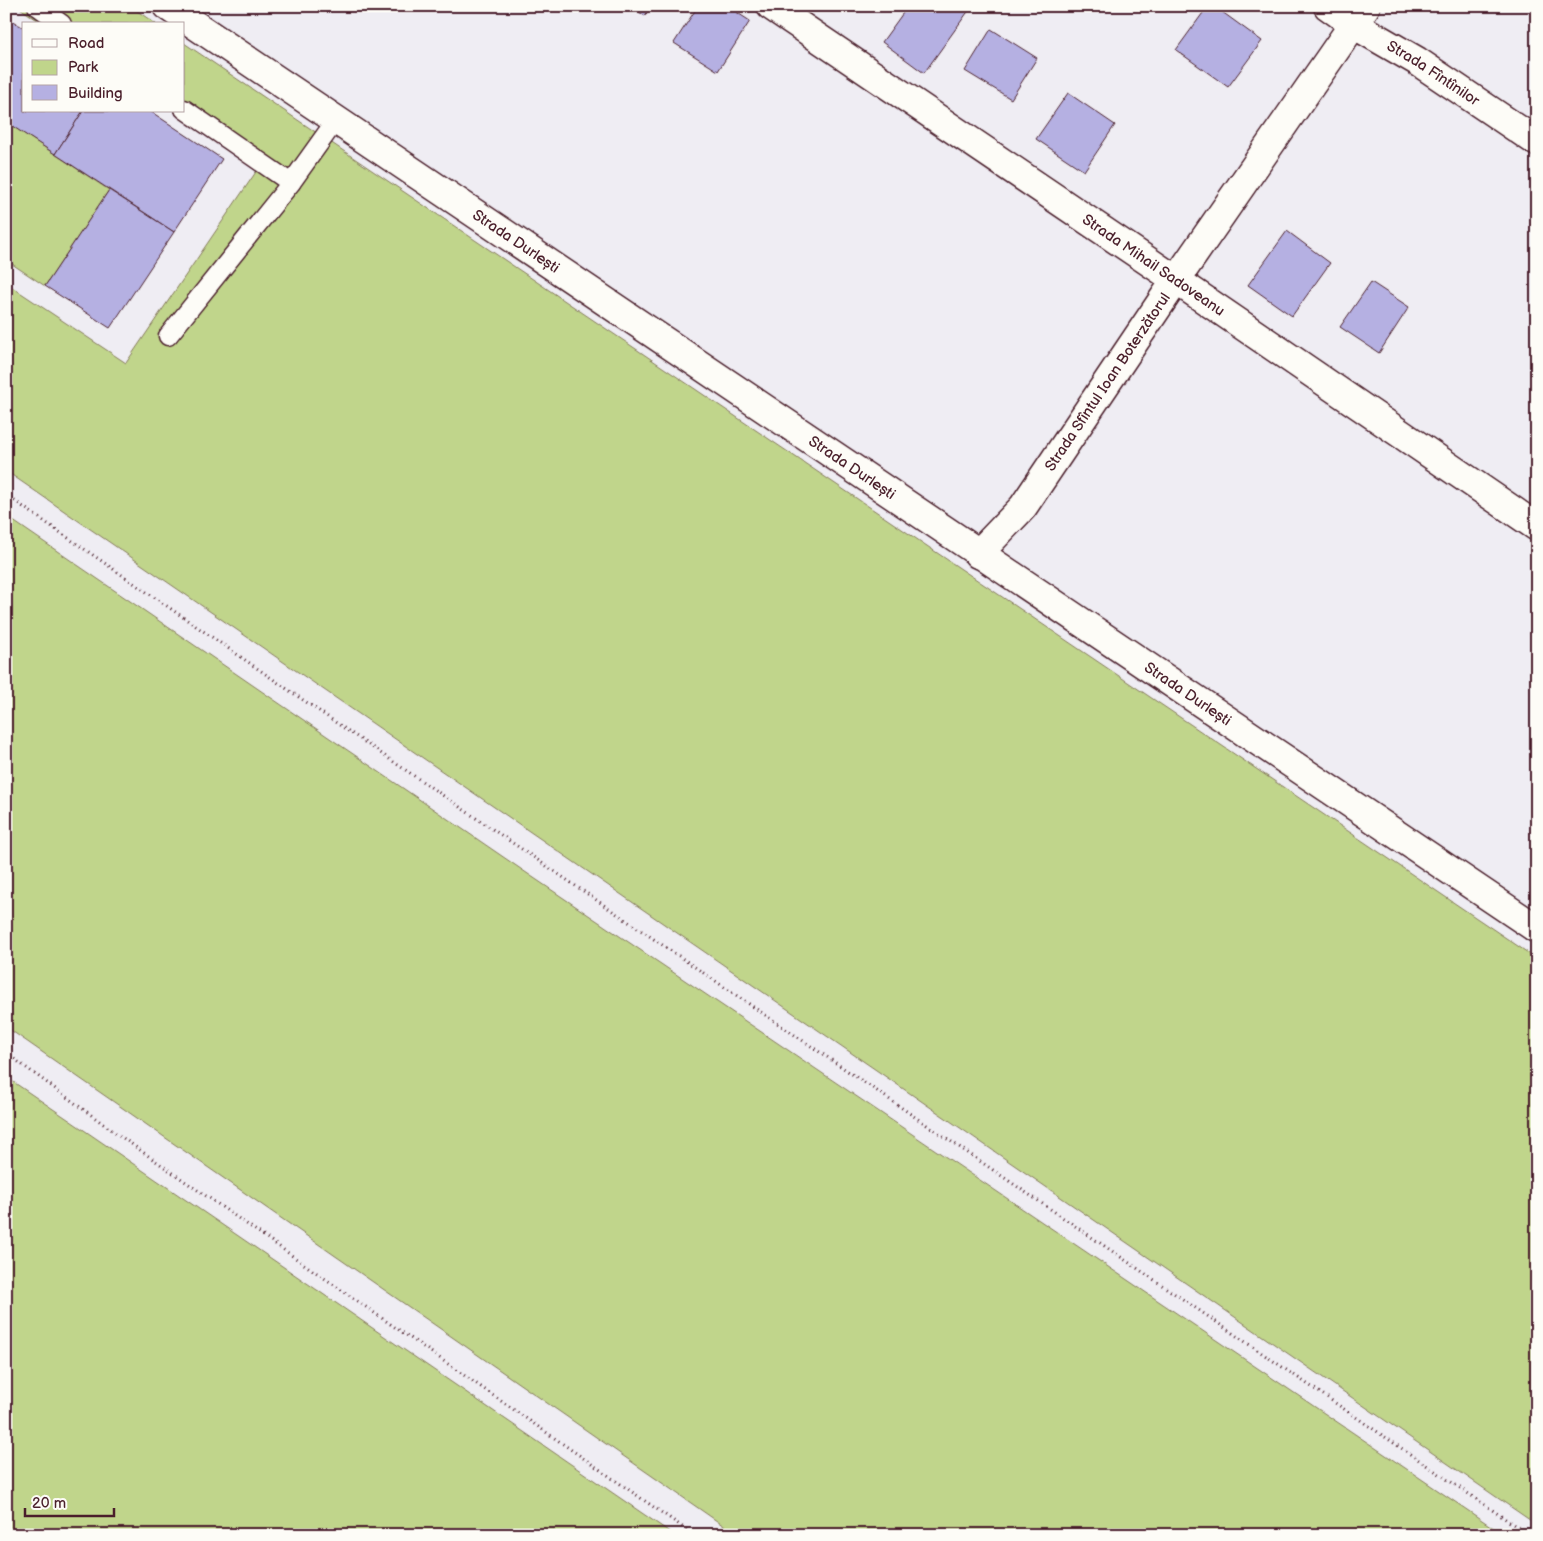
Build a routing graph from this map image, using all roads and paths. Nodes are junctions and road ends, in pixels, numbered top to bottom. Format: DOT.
graph roads {
  1 [pos="37,6"];
  2 [pos="167,6"];
  3 [pos="771,6"];
  4 [pos="1328,6"];
  5 [pos="1360,15"];
  6 [pos="59,22"];
  7 [pos="185,109"];
  8 [pos="336,120"];
  9 [pos="1537,142"];
  10 [pos="291,183"];
  11 [pos="1176,280"];
  12 [pos="168,336"];
  13 [pos="6,495"];
  14 [pos="1537,526"];
  15 [pos="978,554"];
  16 [pos="1537,929"];
  17 [pos="6,1053"];
  18 [pos="694,1535"];
  19 [pos="1530,1535"];
  1 -- 6 [label="lane"];
  2 -- 8 [label="street, Strada Durlești"];
  3 -- 11 [label="street, Strada Mihail Sadoveanu"];
  4 -- 5 [label="street, Strada Fîntînilor"];
  5 -- 9 [label="street, Strada Fîntînilor"];
  5 -- 11 [label="street, Strada Sfîntul Ioan Boterzătorul"];
  7 -- 10 [label="lane"];
  8 -- 10 [label="lane"];
  8 -- 15 [label="street, Strada Durlești"];
  10 -- 12 [label="lane"];
  11 -- 14 [label="street, Strada Mihail Sadoveanu"];
  11 -- 15 [label="street, Strada Sfîntul Ioan Boterzătorul"];
  13 -- 19 [label="path"];
  15 -- 16 [label="street, Strada Durlești"];
  17 -- 18 [label="path"];
}
